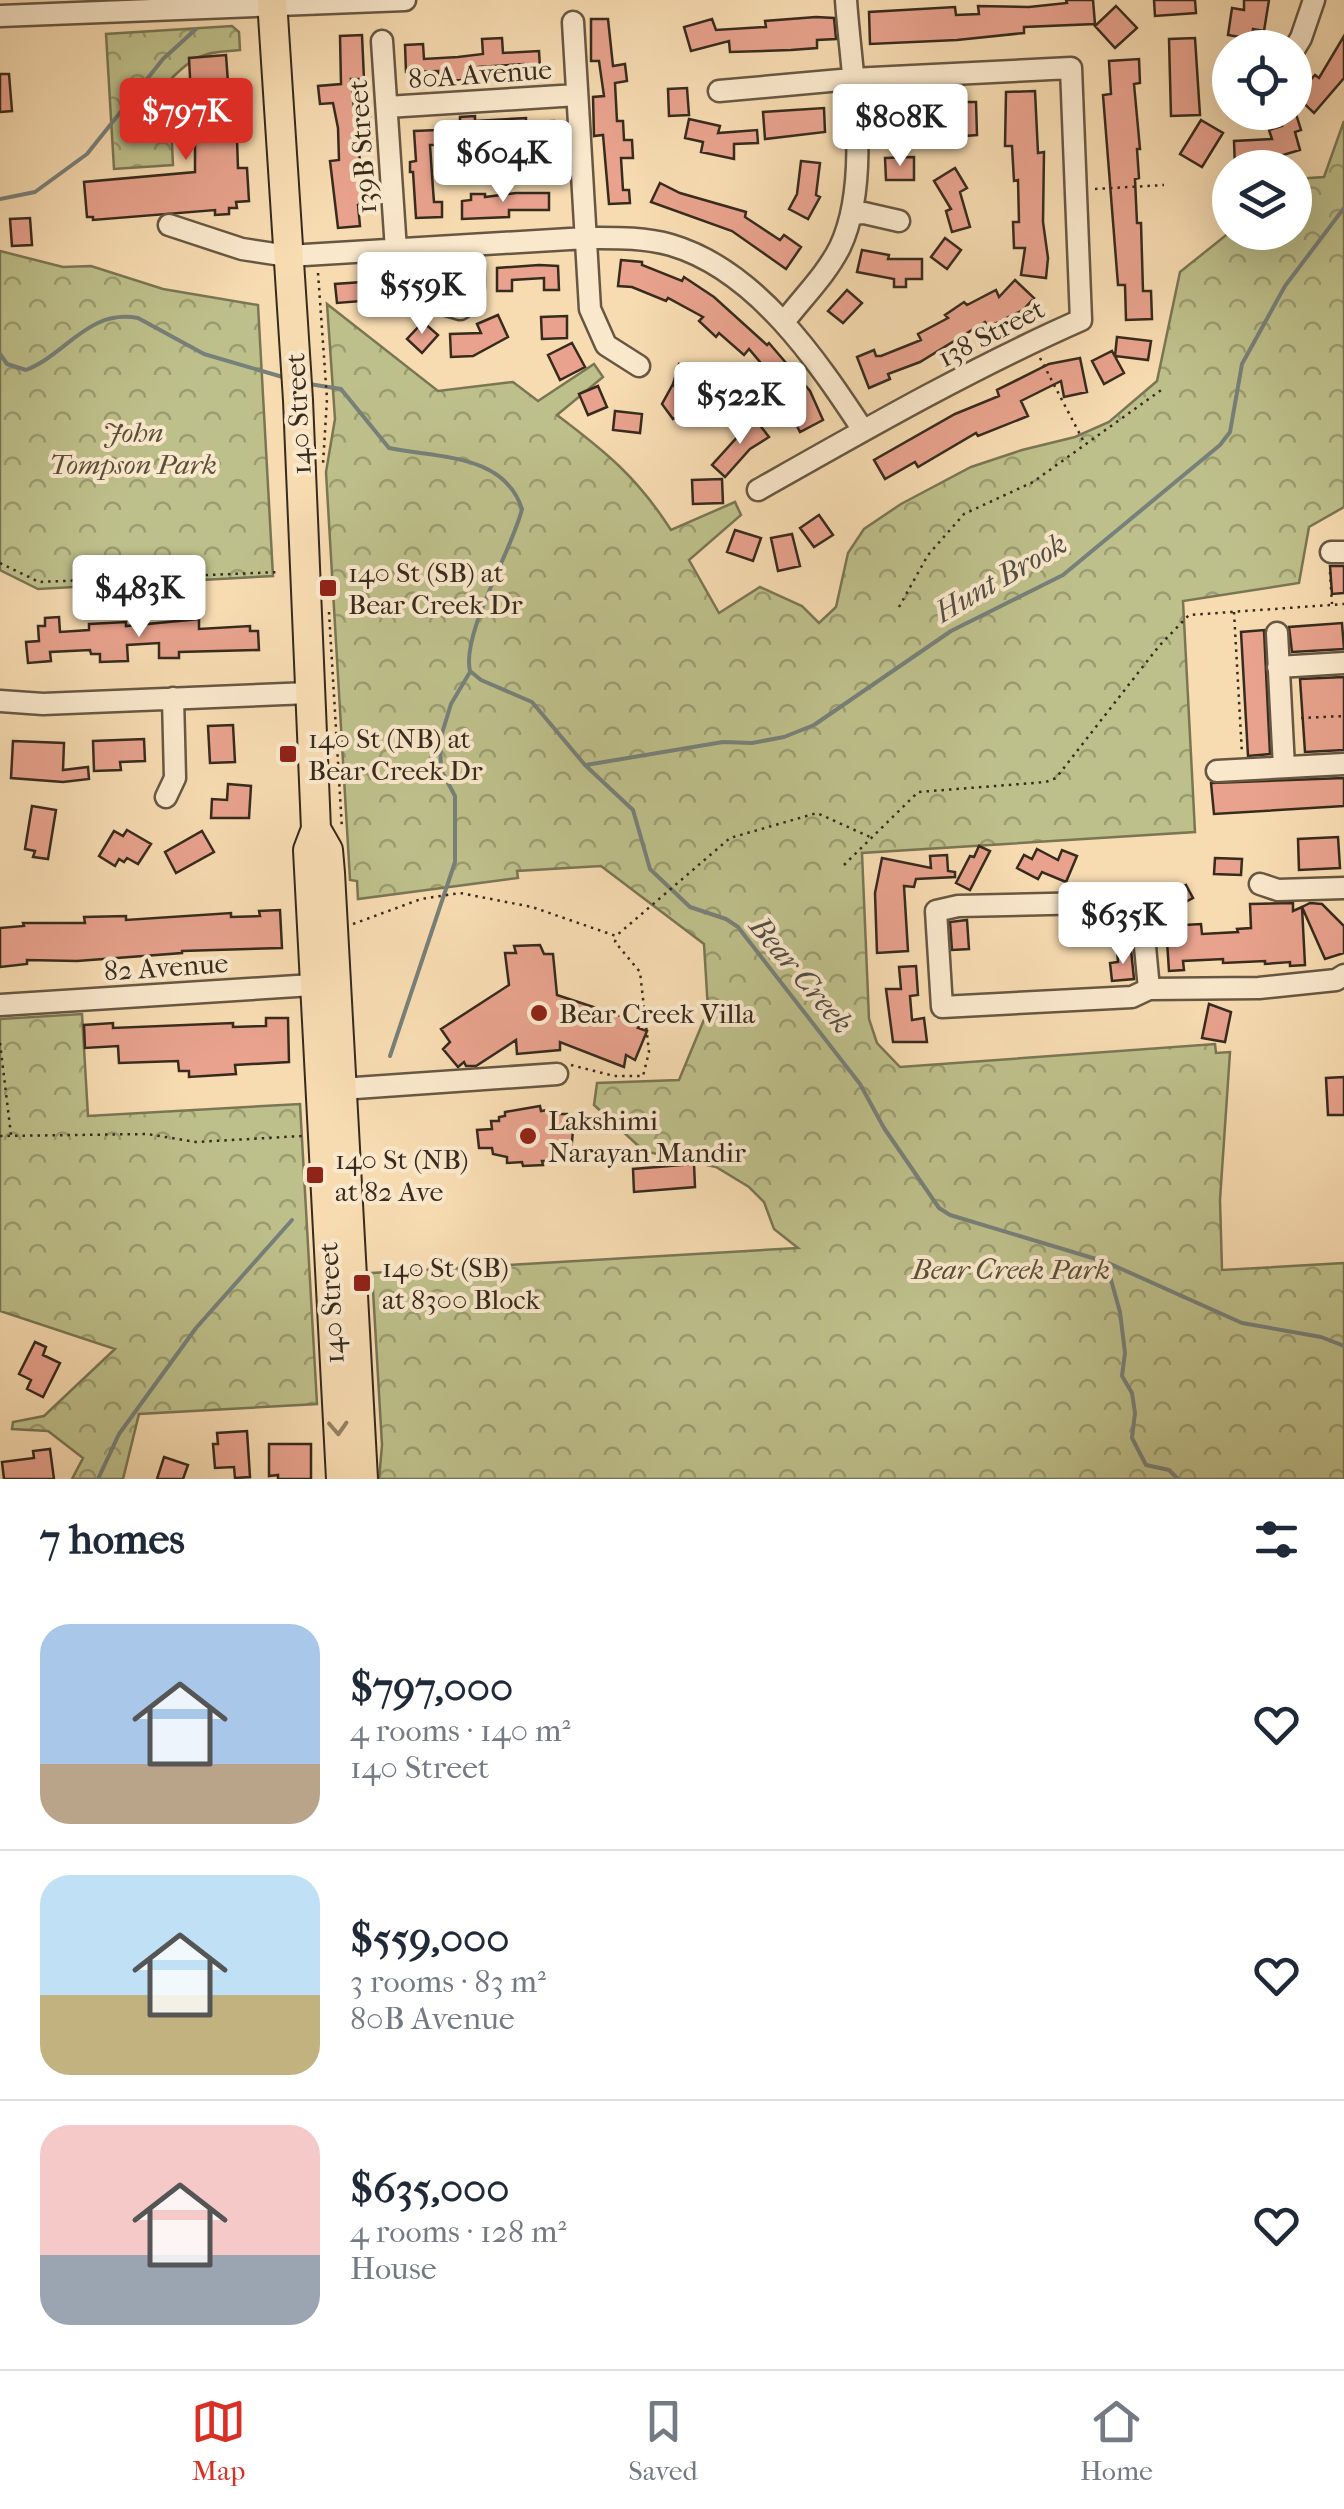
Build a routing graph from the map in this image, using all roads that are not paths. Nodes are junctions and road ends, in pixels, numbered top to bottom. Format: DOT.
graph roads {
  1 [pos="405,0"];
  2 [pos="846,0"];
  3 [pos="1314,0"];
  4 [pos="370,1"];
  5 [pos="272,2"];
  6 [pos="0,16"];
  7 [pos="573,22"];
  8 [pos="1302,30"];
  9 [pos="382,41"];
  10 [pos="852,78"];
  11 [pos="719,91"];
  12 [pos="577,95"];
  13 [pos="386,107"];
  14 [pos="852,214"];
  15 [pos="900,221"];
  16 [pos="170,225"];
  17 [pos="586,238"];
  18 [pos="471,245"];
  19 [pos="435,248"];
  20 [pos="396,250"];
  21 [pos="288,256"];
  22 [pos="784,322"];
  23 [pos="638,366"];
  24 [pos="863,430"];
  25 [pos="758,490"];
  26 [pos="1276,634"];
  27 [pos="1344,663"];
  28 [pos="1278,667"];
  29 [pos="309,692"];
  30 [pos="173,698"];
  31 [pos="0,700"];
  32 [pos="1344,764"];
  33 [pos="1284,768"];
  34 [pos="1217,772"];
  35 [pos="166,796"];
  36 [pos="1260,884"];
  37 [pos="1344,888"];
  38 [pos="1344,975"];
  39 [pos="325,985"];
  40 [pos="1149,988"];
  41 [pos="0,1005"];
  42 [pos="558,1074"];
  43 [pos="341,1090"];
  44 [pos="340,1479"];
  45 [pos="362,1479"];
  1 -- 4 [label="street"];
  2 -- 10 [label="street"];
  3 -- 8 [label="street"];
  4 -- 5 [label="street"];
  5 -- 6 [label="street"];
  5 -- 21 [label="main road, 140 Street"];
  7 -- 12 [label="street"];
  9 -- 13 [label="street, 139B Street"];
  10 -- 11 [label="street"];
  10 -- 14 [label="street"];
  10 -- 24 [label="street, 138 Street"];
  12 -- 13 [label="street, 80A Avenue"];
  12 -- 17 [label="street"];
  13 -- 20 [label="street, 139B Street"];
  14 -- 15 [label="street"];
  14 -- 22 [label="street"];
  16 -- 21 [label="street"];
  17 -- 18 [label="street"];
  17 -- 22 [label="street"];
  17 -- 23 [label="street"];
  18 -- 19 [label="street"];
  18 -- 19 [label="street"];
  19 -- 20 [label="street"];
  20 -- 21 [label="street"];
  21 -- 29 [label="main road, 140 Street"];
  22 -- 24 [label="street"];
  24 -- 25 [label="street, 138 Street"];
  26 -- 28 [label="street"];
  27 -- 28 [label="street"];
  28 -- 33 [label="street"];
  29 -- 30 [label="street"];
  29 -- 39 [label="main road, 140 Street"];
  30 -- 31 [label="street"];
  30 -- 35 [label="street"];
  32 -- 33 [label="street"];
  33 -- 34 [label="street"];
  36 -- 37 [label="street"];
  38 -- 40 [label="street"];
  39 -- 41 [label="street, 82 Avenue"];
  39 -- 43 [label="main road, 140 Street"];
  39 -- 44 [label="main road, 140 Street, one-way"];
  40 -- 40 [label="street"];
  42 -- 43 [label="street"];
  43 -- 45 [label="main road, 140 Street"];
}
